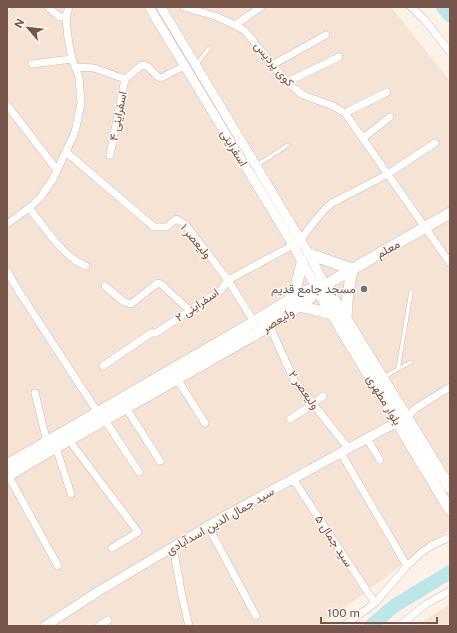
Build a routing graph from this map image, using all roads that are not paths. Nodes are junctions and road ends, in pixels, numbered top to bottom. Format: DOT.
graph roads {
  1 [pos="48,7"];
  2 [pos="70,7"];
  3 [pos="149,7"];
  4 [pos="161,7"];
  5 [pos="184,7"];
  6 [pos="261,7"];
  7 [pos="411,7"];
  8 [pos="199,9"];
  9 [pos="66,18"];
  10 [pos="235,24"];
  11 [pos="326,35"];
  12 [pos="210,48"];
  13 [pos="450,52"];
  14 [pos="338,57"];
  15 [pos="72,59"];
  16 [pos="32,64"];
  17 [pos="196,65"];
  18 [pos="272,65"];
  19 [pos="184,66"];
  20 [pos="75,67"];
  21 [pos="125,79"];
  22 [pos="287,82"];
  23 [pos="387,92"];
  24 [pos="7,105"];
  25 [pos="345,113"];
  26 [pos="390,117"];
  27 [pos="363,138"];
  28 [pos="435,143"];
  29 [pos="288,145"];
  30 [pos="66,152"];
  31 [pos="110,155"];
  32 [pos="256,165"];
  33 [pos="57,170"];
  34 [pos="388,174"];
  35 [pos="276,199"];
  36 [pos="268,205"];
  37 [pos="29,208"];
  38 [pos="450,213"];
  39 [pos="8,223"];
  40 [pos="426,228"];
  41 [pos="296,242"];
  42 [pos="306,258"];
  43 [pos="450,263"];
  44 [pos="86,266"];
  45 [pos="352,269"];
  46 [pos="7,270"];
  47 [pos="228,280"];
  48 [pos="105,286"];
  49 [pos="321,287"];
  50 [pos="411,292"];
  51 [pos="290,299"];
  52 [pos="299,306"];
  53 [pos="189,310"];
  54 [pos="331,314"];
  55 [pos="346,318"];
  56 [pos="268,325"];
  57 [pos="256,327"];
  58 [pos="411,362"];
  59 [pos="103,366"];
  60 [pos="398,369"];
  61 [pos="383,378"];
  62 [pos="177,379"];
  63 [pos="450,387"];
  64 [pos="35,393"];
  65 [pos="323,396"];
  66 [pos="313,404"];
  67 [pos="126,408"];
  68 [pos="101,416"];
  69 [pos="290,419"];
  70 [pos="402,420"];
  71 [pos="205,423"];
  72 [pos="366,439"];
  73 [pos="69,440"];
  74 [pos="51,446"];
  75 [pos="345,451"];
  76 [pos="380,460"];
  77 [pos="160,461"];
  78 [pos="7,472"];
  79 [pos="139,472"];
  80 [pos="293,479"];
  81 [pos="450,488"];
  82 [pos="71,494"];
  83 [pos="450,510"];
  84 [pos="208,526"];
  85 [pos="450,537"];
  86 [pos="173,547"];
  87 [pos="112,548"];
  88 [pos="58,566"];
  89 [pos="407,566"];
  90 [pos="450,591"];
  91 [pos="375,603"];
  92 [pos="256,616"];
  93 [pos="108,620"];
  94 [pos="46,626"];
  95 [pos="99,626"];
  96 [pos="189,626"];
  97 [pos="344,626"];
  98 [pos="399,626"];
  1 -- 9 [label="street"];
  2 -- 9 [label="street"];
  3 -- 19 [label="street, اسفراینی"];
  4 -- 17 [label="street, اسفراینی"];
  5 -- 8 [label="street, کوی پردیس"];
  6 -- 10 [label="street"];
  7 -- 13 [label="street"];
  8 -- 10 [label="street, کوی پردیس"];
  9 -- 15 [label="street"];
  10 -- 18 [label="street, کوی پردیس"];
  11 -- 18 [label="street"];
  12 -- 17 [label="lane"];
  14 -- 22 [label="street"];
  15 -- 16 [label="street"];
  15 -- 20 [label="street"];
  17 -- 32 [label="street, اسفراینی"];
  18 -- 22 [label="street, کوی پردیس"];
  19 -- 21 [label="street, اسفراینی ۴"];
  19 -- 36 [label="street, اسفراینی"];
  20 -- 21 [label="street"];
  20 -- 30 [label="street"];
  21 -- 31 [label="street, اسفراینی ۴"];
  22 -- 25 [label="street, کوی پردیس"];
  23 -- 25 [label="street"];
  24 -- 33 [label="street"];
  25 -- 27 [label="street, کوی پردیس"];
  26 -- 27 [label="street"];
  27 -- 34 [label="street, کوی پردیس"];
  28 -- 34 [label="street"];
  29 -- 32 [label="lane"];
  30 -- 33 [label="street"];
  30 -- 47 [label="street, ولیعصر ۱"];
  32 -- 35 [label="street, اسفراینی"];
  33 -- 37 [label="street"];
  34 -- 40 [label="street, کوی پردیس"];
  34 -- 41 [label="street"];
  35 -- 36 [label="street"];
  35 -- 41 [label="street, اسفراینی"];
  36 -- 41 [label="street, اسفراینی"];
  37 -- 39 [label="street"];
  37 -- 44 [label="street"];
  38 -- 40 [label="main road, معلم"];
  40 -- 43 [label="street, کوی پردیس"];
  40 -- 45 [label="main road, معلم"];
  41 -- 42 [label="street, اسفراینی"];
  41 -- 47 [label="street, اسفراینی ۲"];
  42 -- 45 [label="main road"];
  42 -- 49 [label="street, اسفراینی"];
  42 -- 51 [label="main road"];
  45 -- 49 [label="main road, معلم"];
  45 -- 55 [label="main road"];
  46 -- 68 [label="street"];
  47 -- 53 [label="street, اسفراینی ۲"];
  47 -- 57 [label="street, ولیعصر ۱"];
  48 -- 53 [label="street"];
  49 -- 51 [label="main road, ولیعصر"];
  49 -- 52 [label="main road, ولیعصر"];
  49 -- 54 [label="main road, بلوار مطهری"];
  49 -- 55 [label="main road, بلوار مطهری"];
  50 -- 60 [label="lane"];
  51 -- 57 [label="main road, ولیعصر"];
  52 -- 54 [label="main road"];
  52 -- 56 [label="main road, ولیعصر"];
  53 -- 59 [label="street, اسفراینی ۲"];
  54 -- 70 [label="main road, بلوار مطهری"];
  55 -- 61 [label="main road, بلوار مطهری"];
  56 -- 57 [label="main road, ولیعصر"];
  56 -- 66 [label="street, ولیعصر ۲"];
  57 -- 62 [label="main road, ولیعصر"];
  57 -- 68 [label="main road, ولیعصر"];
  58 -- 60 [label="lane"];
  60 -- 61 [label="lane"];
  61 -- 70 [label="main road, بلوار مطهری"];
  62 -- 67 [label="main road, ولیعصر"];
  62 -- 71 [label="street"];
  63 -- 70 [label="street"];
  64 -- 74 [label="street"];
  65 -- 66 [label="street"];
  66 -- 69 [label="street"];
  66 -- 75 [label="street, ولیعصر ۲"];
  67 -- 68 [label="main road, ولیعصر"];
  67 -- 77 [label="street"];
  68 -- 73 [label="main road, ولیعصر"];
  68 -- 74 [label="main road, ولیعصر"];
  68 -- 79 [label="street"];
  70 -- 72 [label="street, سید جمال الدین اسدآبادی"];
  70 -- 81 [label="main road, بلوار مطهری"];
  70 -- 83 [label="main road, بلوار مطهری"];
  72 -- 75 [label="street, سید جمال الدین اسدآبادی"];
  72 -- 76 [label="street"];
  73 -- 74 [label="main road, ولیعصر"];
  73 -- 87 [label="street"];
  74 -- 78 [label="main road, ولیعصر"];
  74 -- 82 [label="street"];
  75 -- 80 [label="street, سید جمال الدین اسدآبادی"];
  75 -- 89 [label="street, ولیعصر ۲"];
  78 -- 88 [label="street"];
  80 -- 84 [label="street, سید جمال الدین اسدآبادی"];
  80 -- 91 [label="street, سید جمال ۵"];
  84 -- 86 [label="street, سید جمال الدین اسدآبادی"];
  84 -- 92 [label="street"];
  85 -- 89 [label="street"];
  86 -- 94 [label="street, سید جمال الدین اسدآبادی"];
  86 -- 96 [label="street"];
  89 -- 91 [label="street"];
  90 -- 98 [label="street"];
  91 -- 97 [label="street"];
  93 -- 95 [label="street"];
}
